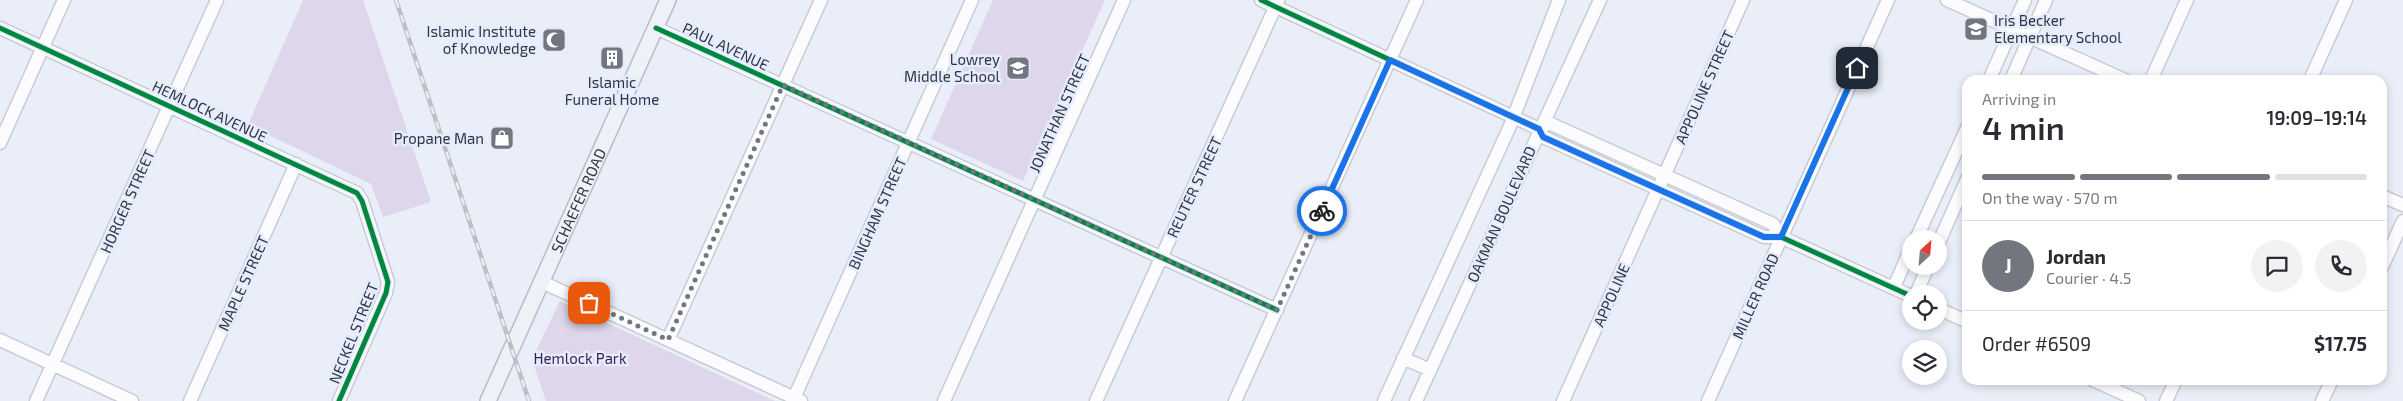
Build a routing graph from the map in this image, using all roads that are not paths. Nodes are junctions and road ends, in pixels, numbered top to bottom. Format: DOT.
graph roads {
  1 [pos="64,0"];
  2 [pos="217,0"];
  3 [pos="668,0"];
  4 [pos="821,0"];
  5 [pos="972,0"];
  6 [pos="1124,0"];
  7 [pos="1261,0"];
  8 [pos="1417,0"];
  9 [pos="1559,0"];
  10 [pos="1600,0"];
  11 [pos="1743,0"];
  12 [pos="1888,0"];
  13 [pos="1947,0"];
  14 [pos="2025,0"];
  15 [pos="2046,0"];
  16 [pos="2187,0"];
  17 [pos="2346,0"];
  18 [pos="1277,3"];
  19 [pos="0,28"];
  20 [pos="656,28"];
  21 [pos="2012,29"];
  22 [pos="2030,37"];
  23 [pos="42,47"];
  24 [pos="1390,60"];
  25 [pos="1990,75"];
  26 [pos="2013,75"];
  27 [pos="2114,75"];
  28 [pos="2153,75"];
  29 [pos="2312,75"];
  30 [pos="783,85"];
  31 [pos="170,106"];
  32 [pos="1513,116"];
  33 [pos="1539,129"];
  34 [pos="1962,139"];
  35 [pos="0,143"];
  36 [pos="909,143"];
  37 [pos="1608,150"];
  38 [pos="296,164"];
  39 [pos="1601,164"];
  40 [pos="1665,175"];
  41 [pos="1658,190"];
  42 [pos="1962,191"];
  43 [pos="2387,198"];
  44 [pos="1034,200"];
  45 [pos="1731,205"];
  46 [pos="2403,206"];
  47 [pos="1724,219"];
  48 [pos="2403,221"];
  49 [pos="1920,230"];
  50 [pos="1944,230"];
  51 [pos="1781,237"];
  52 [pos="377,246"];
  53 [pos="2387,256"];
  54 [pos="1161,258"];
  55 [pos="1902,269"];
  56 [pos="542,282"];
  57 [pos="1894,287"];
  58 [pos="1902,291"];
  59 [pos="1277,310"];
  60 [pos="1947,313"];
  61 [pos="1962,319"];
  62 [pos="0,340"];
  63 [pos="668,340"];
  64 [pos="1403,358"];
  65 [pos="53,365"];
  66 [pos="1430,370"];
  67 [pos="2104,385"];
  68 [pos="2174,385"];
  69 [pos="2330,385"];
  70 [pos="797,399"];
  71 [pos="36,401"];
  72 [pos="132,401"];
  73 [pos="190,401"];
  74 [pos="339,401"];
  75 [pos="488,401"];
  76 [pos="944,401"];
  77 [pos="1096,401"];
  78 [pos="1235,401"];
  79 [pos="1384,401"];
  80 [pos="1416,401"];
  81 [pos="1563,401"];
  82 [pos="1708,401"];
  83 [pos="2139,401"];
  84 [pos="2166,401"];
  85 [pos="2322,401"];
  1 -- 23 [label="street"];
  2 -- 31 [label="street, HORGER STREET"];
  3 -- 20 [label="main road, SCHAEFER ROAD"];
  4 -- 30 [label="street"];
  5 -- 36 [label="street, BINGHAM STREET"];
  6 -- 44 [label="street, JONATHAN STREET"];
  7 -- 18 [label="street"];
  8 -- 24 [label="street"];
  9 -- 32 [label="street, OAKMAN BOULEVARD"];
  10 -- 33 [label="street, OAKMAN BOULEVARD"];
  11 -- 40 [label="street, APPOLINE STREET"];
  12 -- 51 [label="street, MILLER ROAD"];
  13 -- 21 [label="street"];
  14 -- 21 [label="street"];
  15 -- 22 [label="street"];
  16 -- 28 [label="street"];
  17 -- 29 [label="street"];
  18 -- 24 [label="street"];
  18 -- 54 [label="street, REUTER STREET"];
  19 -- 23 [label="street, HEMLOCK AVENUE"];
  20 -- 30 [label="street, PAUL AVENUE"];
  20 -- 56 [label="main road, SCHAEFER ROAD"];
  21 -- 22 [label="street"];
  21 -- 25 [label="street"];
  22 -- 26 [label="street"];
  22 -- 27 [label="street"];
  23 -- 31 [label="street, HEMLOCK AVENUE"];
  23 -- 35 [label="street"];
  24 -- 32 [label="street"];
  24 -- 59 [label="street"];
  30 -- 36 [label="street, PAUL AVENUE"];
  30 -- 63 [label="street"];
  31 -- 38 [label="street, HEMLOCK AVENUE"];
  31 -- 65 [label="street, HORGER STREET"];
  32 -- 33 [label="street"];
  32 -- 64 [label="street, OAKMAN BOULEVARD"];
  33 -- 37 [label="street"];
  33 -- 39 [label="street"];
  33 -- 66 [label="street, OAKMAN BOULEVARD"];
  34 -- 49 [label="street"];
  36 -- 44 [label="street, PAUL AVENUE"];
  36 -- 70 [label="street, BINGHAM STREET"];
  37 -- 39 [label="street"];
  37 -- 40 [label="street"];
  38 -- 52 [label="street, HEMLOCK AVENUE"];
  38 -- 73 [label="street, MAPLE STREET"];
  39 -- 41 [label="street"];
  40 -- 41 [label="street, APPOLINE STREET"];
  40 -- 45 [label="street"];
  41 -- 47 [label="street"];
  41 -- 81 [label="street, APPOLINE"];
  42 -- 50 [label="street"];
  43 -- 46 [label="street"];
  44 -- 54 [label="street, PAUL AVENUE"];
  44 -- 76 [label="street, JONATHAN STREET"];
  45 -- 47 [label="street"];
  45 -- 51 [label="street"];
  47 -- 51 [label="street"];
  48 -- 53 [label="street"];
  51 -- 57 [label="street"];
  51 -- 82 [label="street, MILLER ROAD"];
  52 -- 74 [label="street, NECKEL STREET"];
  54 -- 59 [label="street, PAUL AVENUE"];
  54 -- 77 [label="street, REUTER STREET"];
  55 -- 57 [label="street"];
  56 -- 63 [label="street"];
  56 -- 75 [label="main road, SCHAEFER ROAD"];
  57 -- 58 [label="street"];
  59 -- 78 [label="street"];
  60 -- 61 [label="street"];
  62 -- 65 [label="street"];
  63 -- 70 [label="street"];
  64 -- 66 [label="street"];
  64 -- 79 [label="street, OAKMAN BOULEVARD"];
  65 -- 71 [label="street, HORGER STREET"];
  65 -- 72 [label="street"];
  66 -- 80 [label="street, OAKMAN BOULEVARD"];
  67 -- 83 [label="street"];
  68 -- 84 [label="street"];
  69 -- 85 [label="street"];
}
